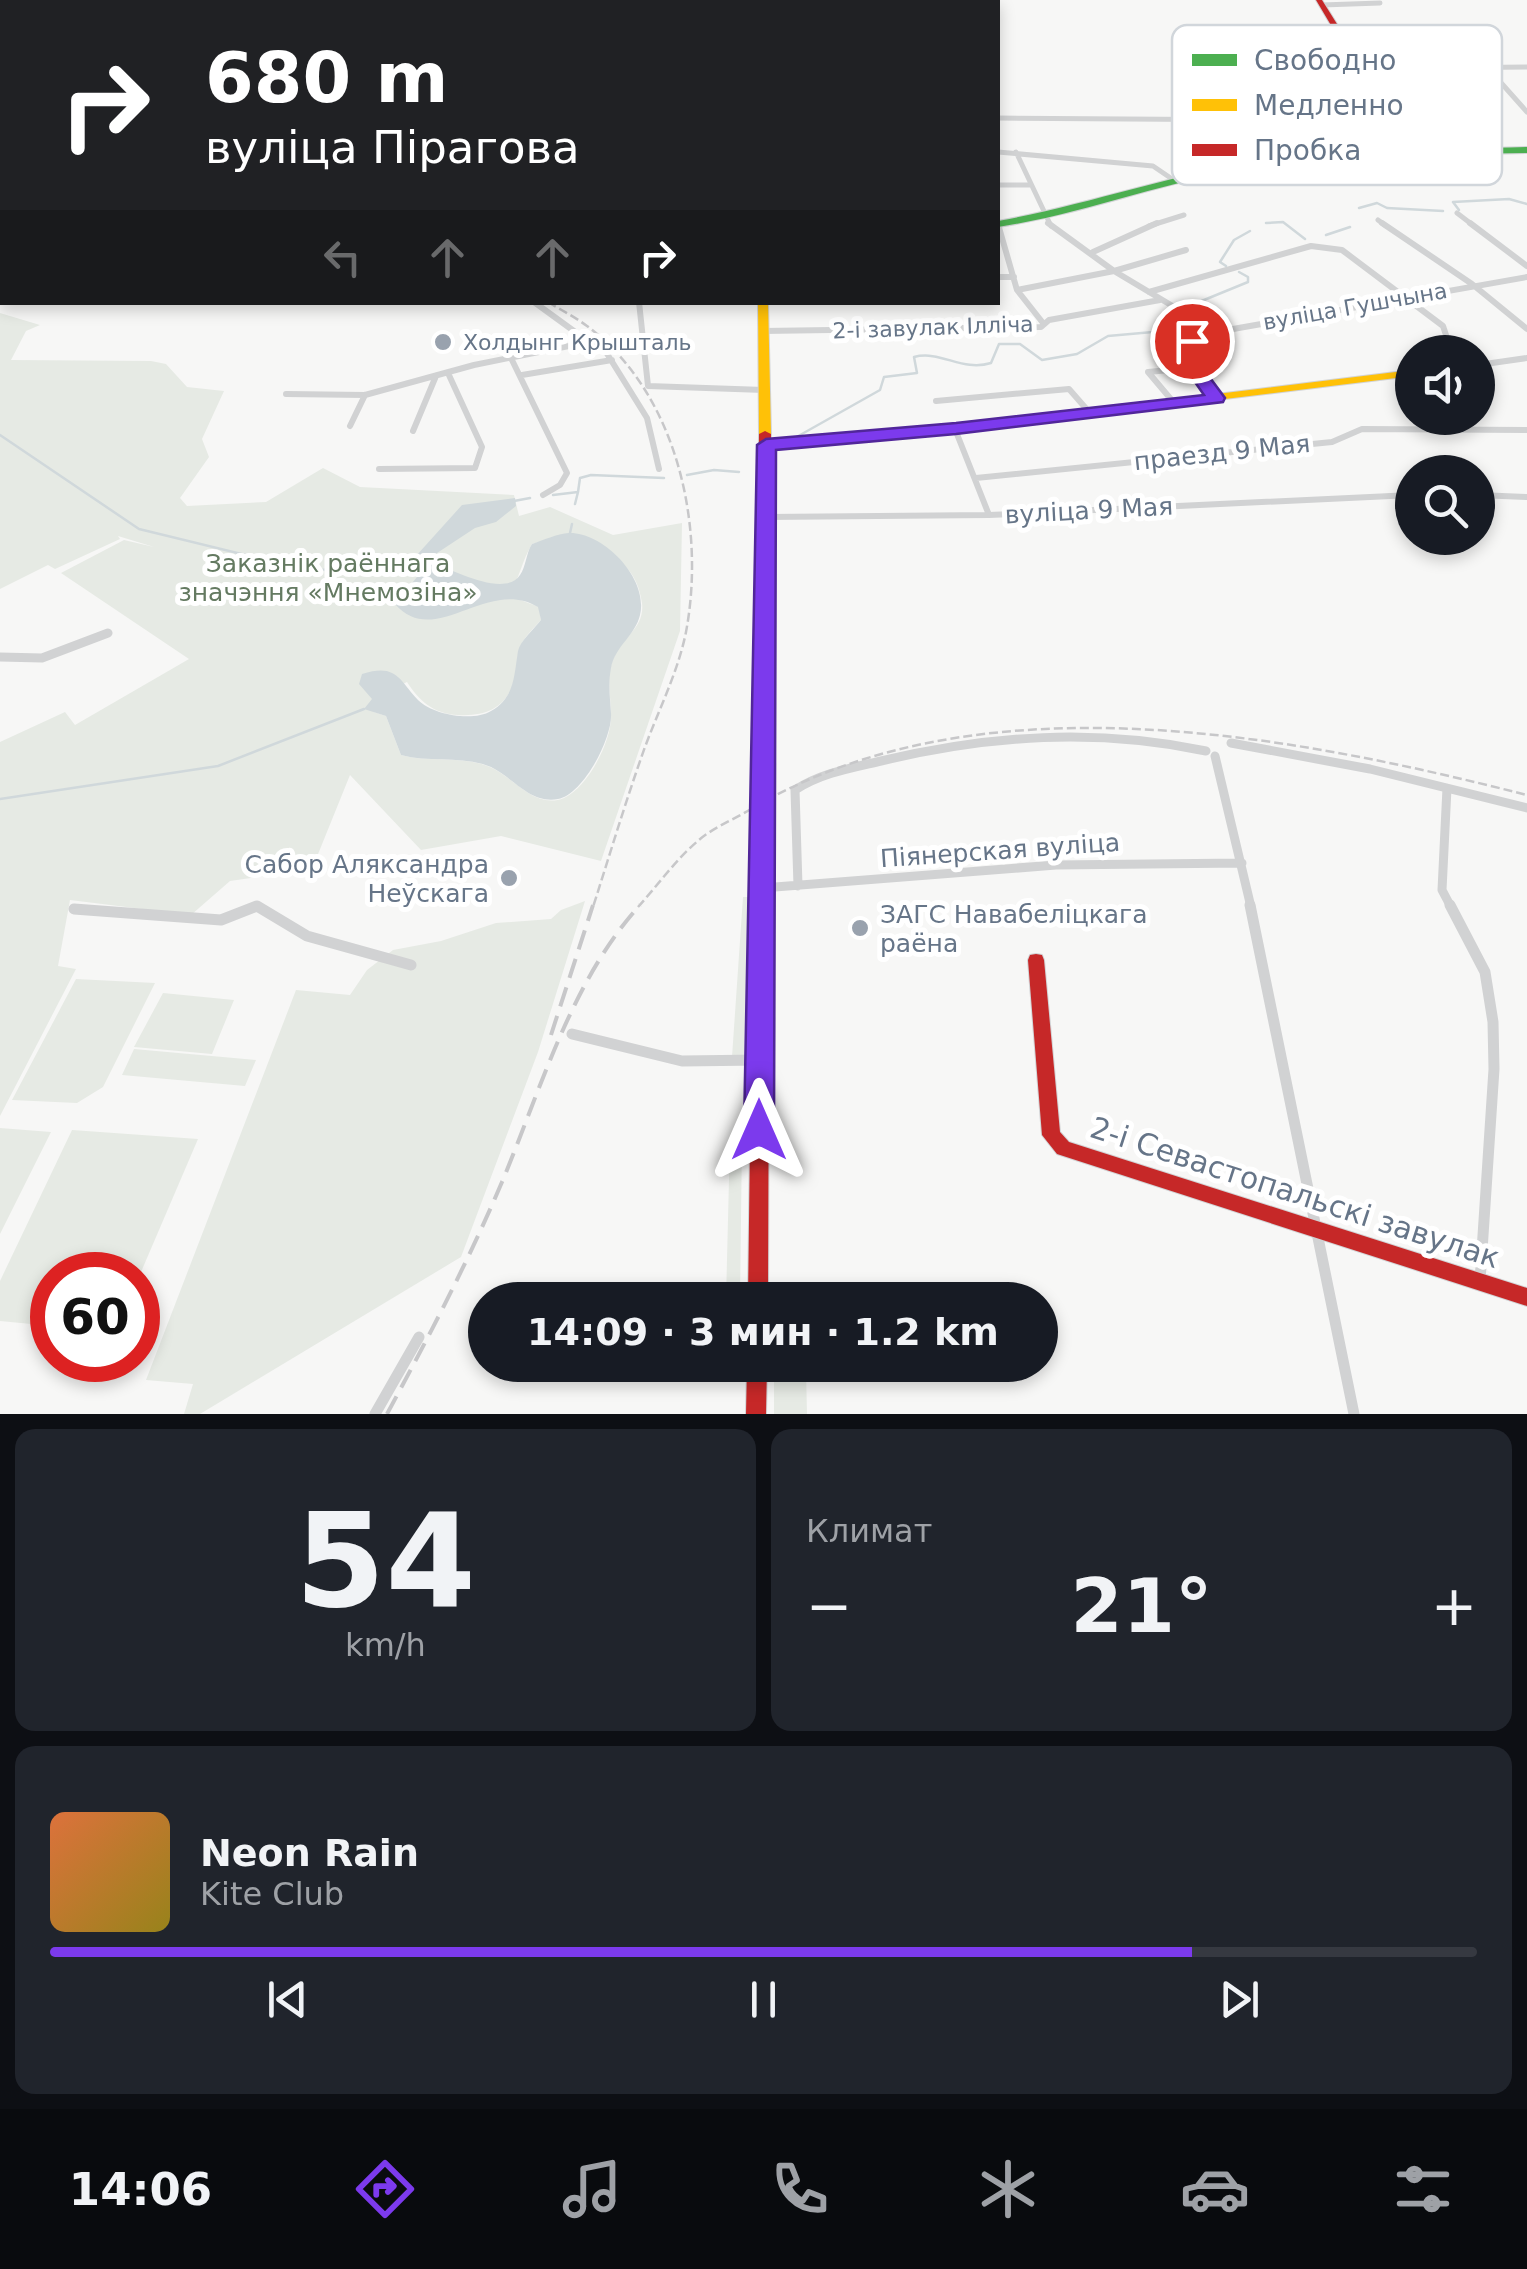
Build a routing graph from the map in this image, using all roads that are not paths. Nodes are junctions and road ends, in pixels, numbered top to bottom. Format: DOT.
graph roads {
  1 [pos="1377,0"];
  2 [pos="1317,2"];
  3 [pos="1331,25"];
  4 [pos="1502,84"];
  5 [pos="1527,112"];
  6 [pos="1000,118"];
  7 [pos="1172,119"];
  8 [pos="1527,150"];
  9 [pos="1502,151"];
  10 [pos="1000,152"];
  11 [pos="1016,152"];
  12 [pos="1172,178"];
  13 [pos="1172,181"];
  14 [pos="1000,185"];
  15 [pos="1030,185"];
  16 [pos="1456,213"];
  17 [pos="1184,215"];
  18 [pos="1043,218"];
  19 [pos="1378,220"];
  20 [pos="1000,224"];
  21 [pos="1000,231"];
  22 [pos="1186,250"];
  23 [pos="1093,252"];
  24 [pos="1526,264"];
  25 [pos="1114,271"];
  26 [pos="1000,277"];
  27 [pos="1014,277"];
  28 [pos="1527,277"];
  29 [pos="1472,284"];
  30 [pos="1017,290"];
  31 [pos="1149,292"];
  32 [pos="1405,297"];
  33 [pos="1160,300"];
  34 [pos="541,305"];
  35 [pos="639,305"];
  36 [pos="763,305"];
  37 [pos="1043,323"];
  38 [pos="1527,328"];
  39 [pos="762,331"];
  40 [pos="1216,332"];
  41 [pos="1445,335"];
  42 [pos="589,342"];
  43 [pos="511,358"];
  44 [pos="1527,358"];
  45 [pos="612,360"];
  46 [pos="1495,362"];
  47 [pos="1169,370"];
  48 [pos="448,373"];
  49 [pos="522,375"];
  50 [pos="1395,375"];
  51 [pos="436,376"];
  52 [pos="766,390"];
  53 [pos="286,394"];
  54 [pos="365,394"];
  55 [pos="1216,398"];
  56 [pos="936,401"];
  57 [pos="1174,404"];
  58 [pos="1090,414"];
  59 [pos="350,426"];
  60 [pos="956,429"];
  61 [pos="1527,430"];
  62 [pos="412,431"];
  63 [pos="766,445"];
  64 [pos="378,469"];
  65 [pos="660,469"];
  66 [pos="976,478"];
  67 [pos="543,495"];
  68 [pos="1395,495"];
  69 [pos="1495,495"];
  70 [pos="1527,497"];
  71 [pos="989,515"];
  72 [pos="766,517"];
  73 [pos="108,632"];
  74 [pos="0,658"];
  75 [pos="1231,744"];
  76 [pos="1447,788"];
  77 [pos="1527,808"];
  78 [pos="1242,863"];
  79 [pos="798,886"];
  80 [pos="762,888"];
  81 [pos="74,908"];
  82 [pos="1036,960"];
  83 [pos="411,966"];
  84 [pos="572,1034"];
  85 [pos="760,1060"];
  86 [pos="1315,1227"];
  87 [pos="1480,1281"];
  88 [pos="758,1282"];
  89 [pos="1527,1296"];
  90 [pos="420,1337"];
  91 [pos="757,1382"];
  92 [pos="375,1414"];
  93 [pos="756,1414"];
  94 [pos="1354,1414"];
  1 -- 2 [label="street"];
  2 -- 3 [label="street"];
  4 -- 5 [label="street"];
  6 -- 7 [label="street"];
  8 -- 9 [label="street"];
  10 -- 11 [label="street"];
  11 -- 12 [label="street"];
  11 -- 15 [label="street"];
  13 -- 18 [label="street"];
  14 -- 15 [label="street"];
  15 -- 18 [label="street"];
  16 -- 24 [label="street"];
  17 -- 23 [label="street"];
  18 -- 20 [label="street"];
  18 -- 23 [label="street"];
  19 -- 29 [label="street"];
  21 -- 27 [label="street"];
  22 -- 25 [label="street"];
  23 -- 25 [label="street"];
  25 -- 30 [label="street"];
  25 -- 31 [label="street"];
  26 -- 27 [label="street"];
  27 -- 30 [label="street"];
  28 -- 29 [label="street, вуліца Гушчына"];
  29 -- 32 [label="street, вуліца Гушчына"];
  29 -- 38 [label="street"];
  30 -- 37 [label="street"];
  31 -- 32 [label="street"];
  31 -- 33 [label="street"];
  32 -- 40 [label="street, вуліца Гушчына"];
  32 -- 41 [label="street"];
  33 -- 37 [label="street, 2-і завулак Ілліча"];
  33 -- 40 [label="street"];
  34 -- 42 [label="street"];
  35 -- 52 [label="street"];
  36 -- 39 [label="street"];
  37 -- 39 [label="street, 2-і завулак Ілліча"];
  39 -- 52 [label="street"];
  40 -- 55 [label="street"];
  42 -- 43 [label="street"];
  42 -- 45 [label="street"];
  43 -- 48 [label="street"];
  43 -- 49 [label="street"];
  44 -- 46 [label="street"];
  45 -- 49 [label="street"];
  45 -- 65 [label="street"];
  47 -- 57 [label="street"];
  48 -- 51 [label="street"];
  48 -- 64 [label="street"];
  49 -- 67 [label="street"];
  50 -- 55 [label="street"];
  51 -- 54 [label="street"];
  51 -- 62 [label="street"];
  52 -- 63 [label="street"];
  53 -- 54 [label="street"];
  54 -- 59 [label="street"];
  55 -- 57 [label="street"];
  56 -- 58 [label="street"];
  57 -- 58 [label="street"];
  58 -- 60 [label="street"];
  60 -- 63 [label="street"];
  60 -- 66 [label="street"];
  61 -- 66 [label="street, праезд 9 Мая"];
  63 -- 72 [label="street"];
  66 -- 71 [label="street"];
  68 -- 71 [label="street, вуліца 9 Мая"];
  69 -- 70 [label="street"];
  71 -- 72 [label="street, вуліца 9 Мая"];
  72 -- 80 [label="street"];
  73 -- 74 [label="street"];
  75 -- 76 [label="street"];
  76 -- 77 [label="street"];
  76 -- 87 [label="street"];
  78 -- 79 [label="street, Піянерская вуліца"];
  78 -- 79 [label="street"];
  78 -- 86 [label="street"];
  79 -- 80 [label="street, Піянерская вуліца"];
  80 -- 85 [label="street"];
  81 -- 83 [label="street"];
  82 -- 86 [label="street, 2-і Севастопальскі завулак"];
  84 -- 85 [label="street"];
  85 -- 88 [label="street"];
  86 -- 87 [label="street, 2-і Севастопальскі завулак"];
  86 -- 94 [label="street"];
  87 -- 89 [label="street, 2-і Севастопальскі завулак"];
  90 -- 92 [label="street"];
  91 -- 93 [label="street"];
}
